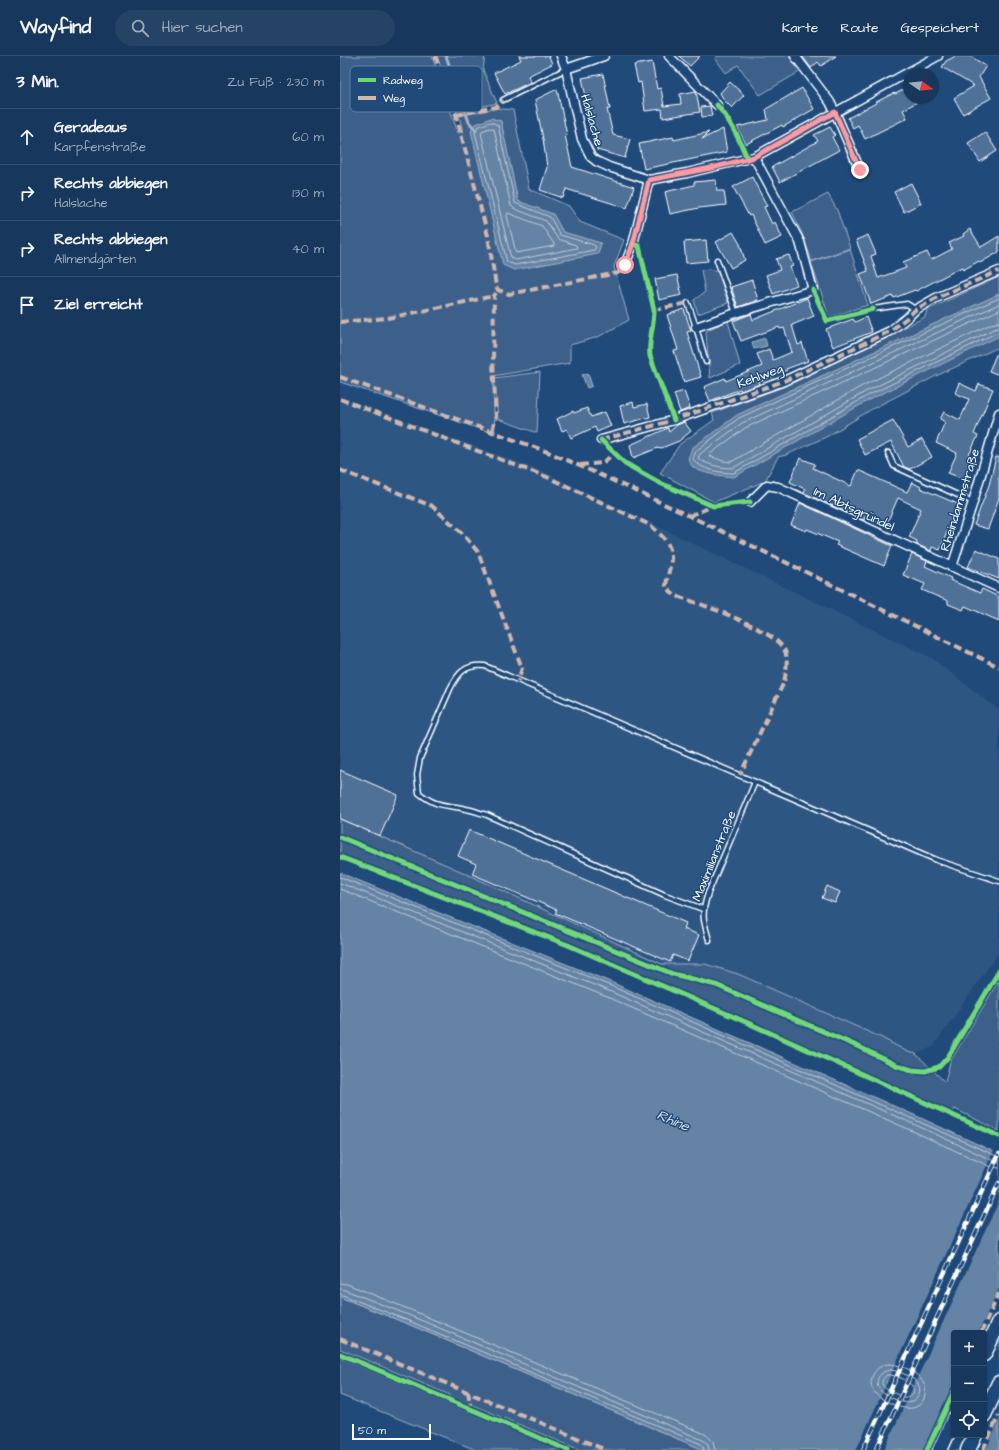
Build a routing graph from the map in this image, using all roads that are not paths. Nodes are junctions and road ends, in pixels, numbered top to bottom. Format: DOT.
graph roads {
  1 [pos="561,56"];
  2 [pos="604,56"];
  3 [pos="669,56"];
  4 [pos="795,56"];
  5 [pos="938,56"];
  6 [pos="566,69"];
  7 [pos="503,100"];
  8 [pos="716,105"];
  9 [pos="835,112"];
  10 [pos="754,157"];
  11 [pos="860,170"];
  12 [pos="649,180"];
  13 [pos="717,260"];
  14 [pos="625,265"];
  15 [pos="999,271"];
  16 [pos="688,303"];
  17 [pos="873,309"];
  18 [pos="915,310"];
  19 [pos="736,313"];
  20 [pos="696,327"];
  21 [pos="706,362"];
  22 [pos="999,413"];
  23 [pos="601,440"];
  24 [pos="888,453"];
  25 [pos="750,502"];
  26 [pos="973,502"];
  27 [pos="952,567"];
  28 [pos="999,588"];
  29 [pos="755,782"];
  30 [pos="999,881"];
  31 [pos="703,909"];
  32 [pos="709,940"];
  33 [pos="999,1322"];
  34 [pos="987,1348"];
  35 [pos="340,1354"];
  36 [pos="999,1383"];
  37 [pos="987,1409"];
  38 [pos="951,1426"];
  39 [pos="974,1438"];
  40 [pos="568,1450"];
  41 [pos="940,1450"];
  42 [pos="968,1450"];
  1 -- 6 [label="street, Halslache"];
  2 -- 6 [label="street"];
  3 -- 8 [label="street"];
  4 -- 9 [label="street"];
  5 -- 9 [label="street, Halslache"];
  6 -- 7 [label="lane"];
  6 -- 12 [label="street, Halslache"];
  9 -- 10 [label="street, Halslache"];
  9 -- 11 [label="street"];
  10 -- 12 [label="street, Halslache"];
  10 -- 19 [label="street"];
  12 -- 14 [label="street"];
  13 -- 19 [label="lane"];
  15 -- 18 [label="street, Kehlweg"];
  16 -- 20 [label="lane"];
  17 -- 18 [label="lane"];
  18 -- 23 [label="street, Kehlweg"];
  19 -- 20 [label="street"];
  20 -- 21 [label="lane"];
  22 -- 26 [label="street, Rheindammstraße"];
  24 -- 26 [label="lane"];
  25 -- 27 [label="street, Im Abtsgründel"];
  26 -- 27 [label="street, Rheindammstraße"];
  27 -- 28 [label="street, Rheindammstraße"];
  29 -- 30 [label="lane"];
  29 -- 31 [label="lane, Maximilianstraße"];
  29 -- 31 [label="lane"];
  31 -- 32 [label="lane, Maximilianstraße"];
  33 -- 34 [label="highway"];
  35 -- 40 [label="lane"];
  36 -- 37 [label="highway"];
  38 -- 41 [label="highway"];
  39 -- 42 [label="highway"];
}
